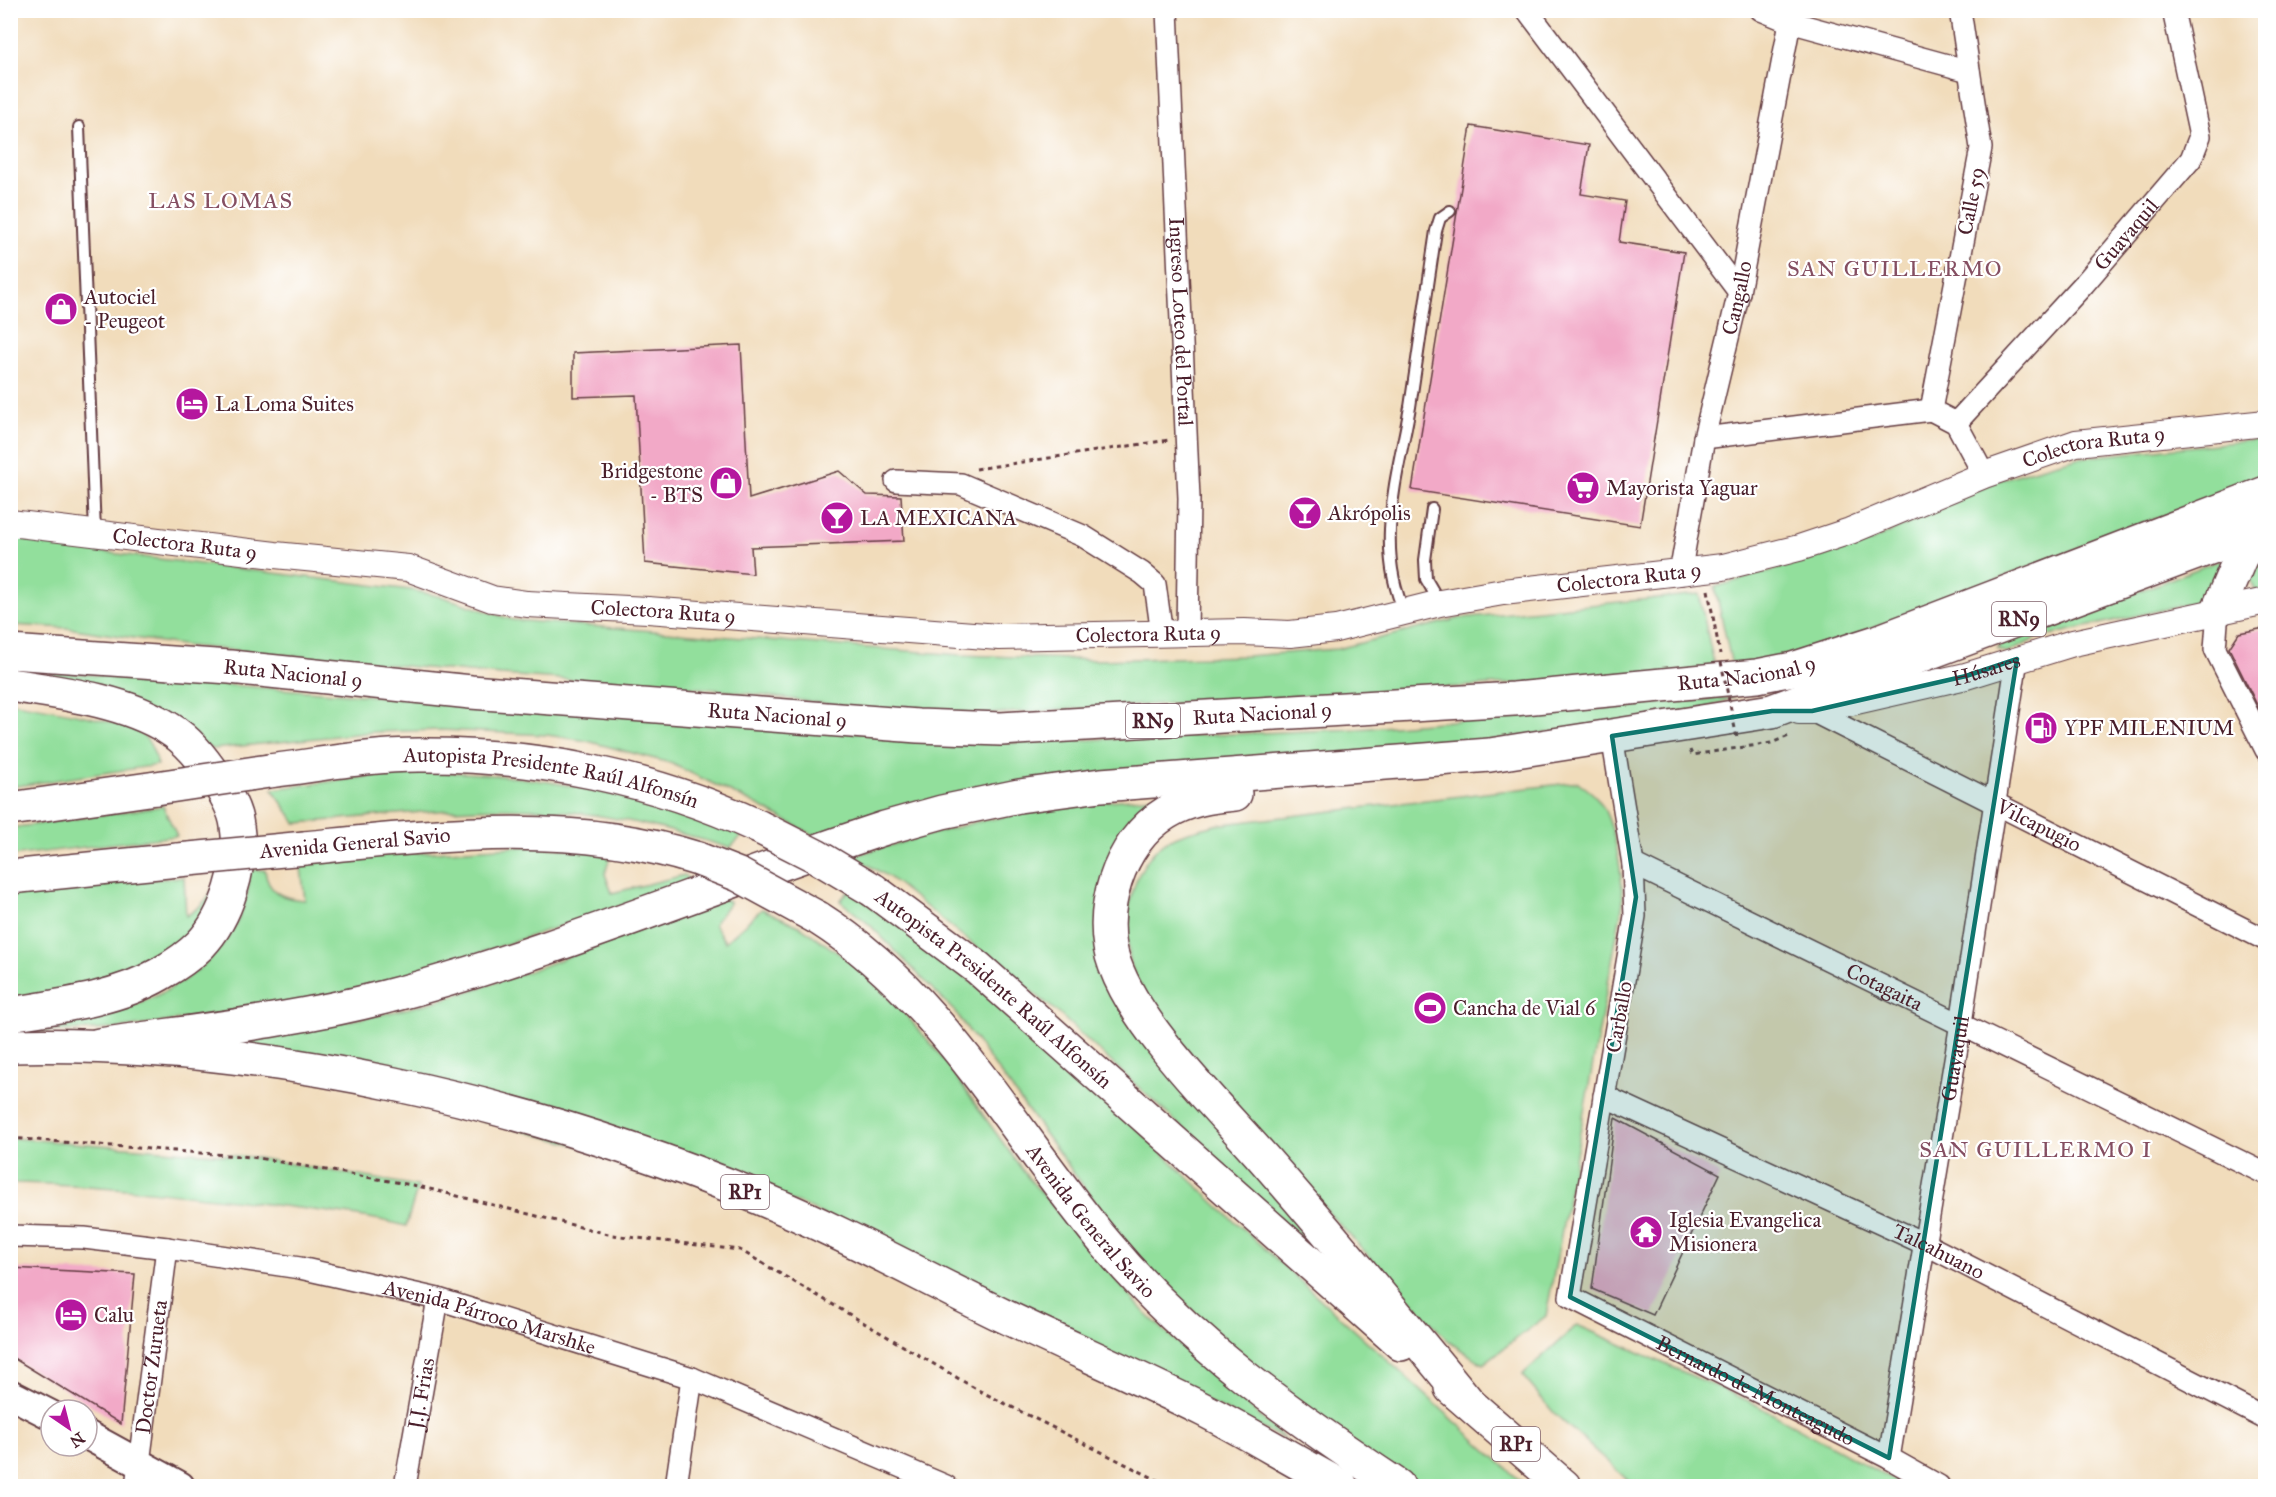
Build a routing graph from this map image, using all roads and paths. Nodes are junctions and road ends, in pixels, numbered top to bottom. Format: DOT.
graph roads {
  1 [pos="1167,10"];
  2 [pos="1527,10"];
  3 [pos="1761,10"];
  4 [pos="1960,10"];
  5 [pos="2173,10"];
  6 [pos="1790,22"];
  7 [pos="1970,71"];
  8 [pos="79,127"];
  9 [pos="1449,211"];
  10 [pos="1739,292"];
  11 [pos="1930,410"];
  12 [pos="1956,423"];
  13 [pos="2265,423"];
  14 [pos="1185,437"];
  15 [pos="1704,438"];
  16 [pos="965,471"];
  17 [pos="1984,475"];
  18 [pos="896,481"];
  19 [pos="2265,493"];
  20 [pos="1432,509"];
  21 [pos="10,523"];
  22 [pos="2264,527"];
  23 [pos="95,532"];
  24 [pos="1680,573"];
  25 [pos="1708,593"];
  26 [pos="2265,601"];
  27 [pos="1440,603"];
  28 [pos="2218,610"];
  29 [pos="1405,614"];
  30 [pos="1175,634"];
  31 [pos="10,638"];
  32 [pos="10,652"];
  33 [pos="2017,659"];
  34 [pos="230,667"];
  35 [pos="10,685"];
  36 [pos="1812,711"];
  37 [pos="1780,723"];
  38 [pos="1612,736"];
  39 [pos="1737,738"];
  40 [pos="1771,743"];
  41 [pos="2265,750"];
  42 [pos="1490,755"];
  43 [pos="1995,804"];
  44 [pos="19,806"];
  45 [pos="1633,864"];
  46 [pos="10,877"];
  47 [pos="2265,940"];
  48 [pos="10,1014"];
  49 [pos="1961,1023"];
  50 [pos="99,1045"];
  51 [pos="10,1046"];
  52 [pos="1604,1096"];
  53 [pos="10,1138"];
  54 [pos="2265,1174"];
  55 [pos="10,1236"];
  56 [pos="1923,1243"];
  57 [pos="167,1248"];
  58 [pos="1570,1298"];
  59 [pos="438,1299"];
  60 [pos="692,1378"];
  61 [pos="13,1395"];
  62 [pos="1468,1402"];
  63 [pos="39,1409"];
  64 [pos="2265,1419"];
  65 [pos="99,1444"];
  66 [pos="1888,1458"];
  67 [pos="138,1475"];
  68 [pos="180,1486"];
  69 [pos="405,1486"];
  70 [pos="676,1486"];
  71 [pos="945,1486"];
  72 [pos="1169,1486"];
  73 [pos="1341,1486"];
  74 [pos="1398,1486"];
  75 [pos="1564,1486"];
  76 [pos="1939,1486"];
  1 -- 14 [label="street, Ingreso Loteo del Portal"];
  2 -- 10 [label="street"];
  3 -- 6 [label="street"];
  4 -- 7 [label="street, Calle 59"];
  5 -- 12 [label="street, Guayaquil"];
  6 -- 7 [label="street"];
  6 -- 10 [label="street, Cangallo"];
  7 -- 11 [label="street, Calle 59"];
  8 -- 23 [label="lane"];
  9 -- 29 [label="lane"];
  10 -- 15 [label="street, Cangallo"];
  11 -- 12 [label="street"];
  11 -- 15 [label="street"];
  12 -- 17 [label="street"];
  13 -- 17 [label="street, Colectora Ruta 9"];
  14 -- 16 [label="path"];
  14 -- 30 [label="street, Ingreso Loteo del Portal"];
  15 -- 24 [label="street, Cangallo"];
  17 -- 24 [label="street, Colectora Ruta 9"];
  18 -- 30 [label="street"];
  19 -- 34 [label="highway, Ruta Nacional 9 / RN9"];
  20 -- 27 [label="lane"];
  21 -- 23 [label="street, Colectora Ruta 9"];
  22 -- 28 [label="highway"];
  22 -- 37 [label="highway, Ruta Nacional 9 / RN9"];
  23 -- 30 [label="street, Colectora Ruta 9"];
  24 -- 27 [label="street, Colectora Ruta 9"];
  25 -- 39 [label="path, bridge"];
  26 -- 28 [label="street, Húsares"];
  27 -- 29 [label="street, Colectora Ruta 9"];
  28 -- 33 [label="street, Húsares"];
  28 -- 41 [label="street"];
  29 -- 30 [label="street, Colectora Ruta 9"];
  31 -- 34 [label="highway"];
  32 -- 34 [label="highway, Ruta Nacional 9 / RN9"];
  33 -- 36 [label="street, Húsares"];
  33 -- 43 [label="street, Guayaquil"];
  35 -- 48 [label="highway"];
  36 -- 37 [label="street, Húsares"];
  36 -- 43 [label="street, Vilcapugio"];
  37 -- 38 [label="highway, Ruta Nacional 9 / RN9"];
  37 -- 40 [label="path"];
  38 -- 42 [label="highway, Ruta Nacional 9 / RN9"];
  38 -- 45 [label="street, Carballo"];
  42 -- 50 [label="highway, Ruta Nacional 9 / RN9"];
  42 -- 62 [label="highway"];
  43 -- 47 [label="street, Vilcapugio"];
  43 -- 49 [label="street, Guayaquil"];
  44 -- 62 [label="highway, Autopista Presidente Raúl Alfonsín, bridge"];
  45 -- 49 [label="street, Cotagaita"];
  45 -- 52 [label="street, Carballo"];
  46 -- 74 [label="highway, Avenida General Savio, bridge"];
  49 -- 54 [label="street, Cotagaita"];
  49 -- 56 [label="street, Guayaquil"];
  50 -- 51 [label="highway, RN9"];
  50 -- 73 [label="highway, RP1"];
  52 -- 56 [label="street, Talcahuano"];
  52 -- 58 [label="street, Carballo"];
  53 -- 72 [label="path"];
  55 -- 57 [label="street, Avenida Párroco Marshke"];
  56 -- 64 [label="street, Talcahuano"];
  56 -- 66 [label="street, Guayaquil"];
  57 -- 59 [label="street, Avenida Párroco Marshke"];
  57 -- 67 [label="street, Doctor Zurueta"];
  58 -- 66 [label="street, Bernardo de Monteagudo"];
  59 -- 60 [label="street, Avenida Párroco Marshke"];
  59 -- 69 [label="street, J.J. Frias"];
  60 -- 70 [label="street"];
  60 -- 71 [label="street, Avenida Párroco Marshke"];
  61 -- 63 [label="main road"];
  62 -- 75 [label="highway, RP1"];
  65 -- 67 [label="main road"];
  66 -- 76 [label="street, Bernardo de Monteagudo"];
  67 -- 68 [label="main road"];
}
